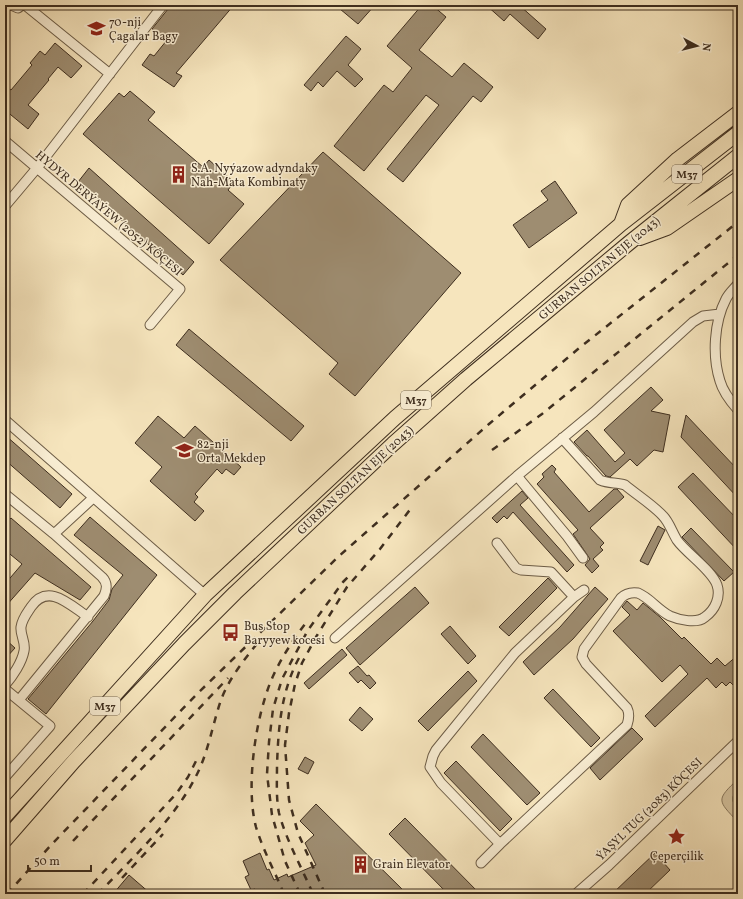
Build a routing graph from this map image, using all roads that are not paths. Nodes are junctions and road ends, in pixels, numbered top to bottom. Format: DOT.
graph roads {
  1 [pos="11,5"];
  2 [pos="24,5"];
  3 [pos="163,5"];
  4 [pos="110,74"];
  5 [pos="738,113"];
  6 [pos="738,133"];
  7 [pos="5,141"];
  8 [pos="738,156"];
  9 [pos="37,168"];
  10 [pos="738,179"];
  11 [pos="5,206"];
  12 [pos="621,224"];
  13 [pos="629,243"];
  14 [pos="738,284"];
  15 [pos="720,314"];
  16 [pos="150,325"];
  17 [pos="738,410"];
  18 [pos="5,420"];
  19 [pos="562,438"];
  20 [pos="517,476"];
  21 [pos="5,494"];
  22 [pos="93,498"];
  23 [pos="54,534"];
  24 [pos="497,543"];
  25 [pos="583,558"];
  26 [pos="584,590"];
  27 [pos="205,595"];
  28 [pos="574,597"];
  29 [pos="88,617"];
  30 [pos="334,638"];
  31 [pos="5,685"];
  32 [pos="5,688"];
  33 [pos="19,700"];
  34 [pos="738,741"];
  35 [pos="5,777"];
  36 [pos="5,816"];
  37 [pos="5,840"];
  38 [pos="500,844"];
  39 [pos="481,863"];
  40 [pos="576,894"];
  1 -- 2 [label="street"];
  2 -- 4 [label="street"];
  3 -- 4 [label="street"];
  4 -- 9 [label="street"];
  5 -- 12 [label="highway"];
  6 -- 12 [label="highway, GURBAN SOLTAN EJE (2043) / M37"];
  7 -- 9 [label="street, HYDYR DERÝAÝEW (2052) KÖÇESI"];
  8 -- 13 [label="highway, GURBAN SOLTAN EJE (2043) / M37"];
  9 -- 11 [label="street"];
  9 -- 16 [label="street, HYDYR DERÝAÝEW (2052) KÖÇESI"];
  10 -- 13 [label="highway"];
  12 -- 27 [label="highway, GURBAN SOLTAN EJE (2043) / M37"];
  13 -- 37 [label="highway, GURBAN SOLTAN EJE (2043) / M37"];
  14 -- 15 [label="street"];
  15 -- 17 [label="street"];
  15 -- 19 [label="street"];
  18 -- 22 [label="street"];
  19 -- 20 [label="street"];
  19 -- 38 [label="street"];
  20 -- 25 [label="street"];
  20 -- 30 [label="street"];
  21 -- 23 [label="street"];
  22 -- 23 [label="street"];
  22 -- 27 [label="street"];
  23 -- 29 [label="street"];
  24 -- 28 [label="street"];
  26 -- 28 [label="street"];
  27 -- 36 [label="highway, GURBAN SOLTAN EJE (2043) / M37"];
  28 -- 38 [label="street"];
  29 -- 31 [label="street"];
  29 -- 33 [label="street"];
  32 -- 33 [label="street"];
  33 -- 35 [label="street"];
  34 -- 40 [label="street, ÝAŞYL TUG (2083) KÖÇESI"];
  38 -- 39 [label="street"];
}
